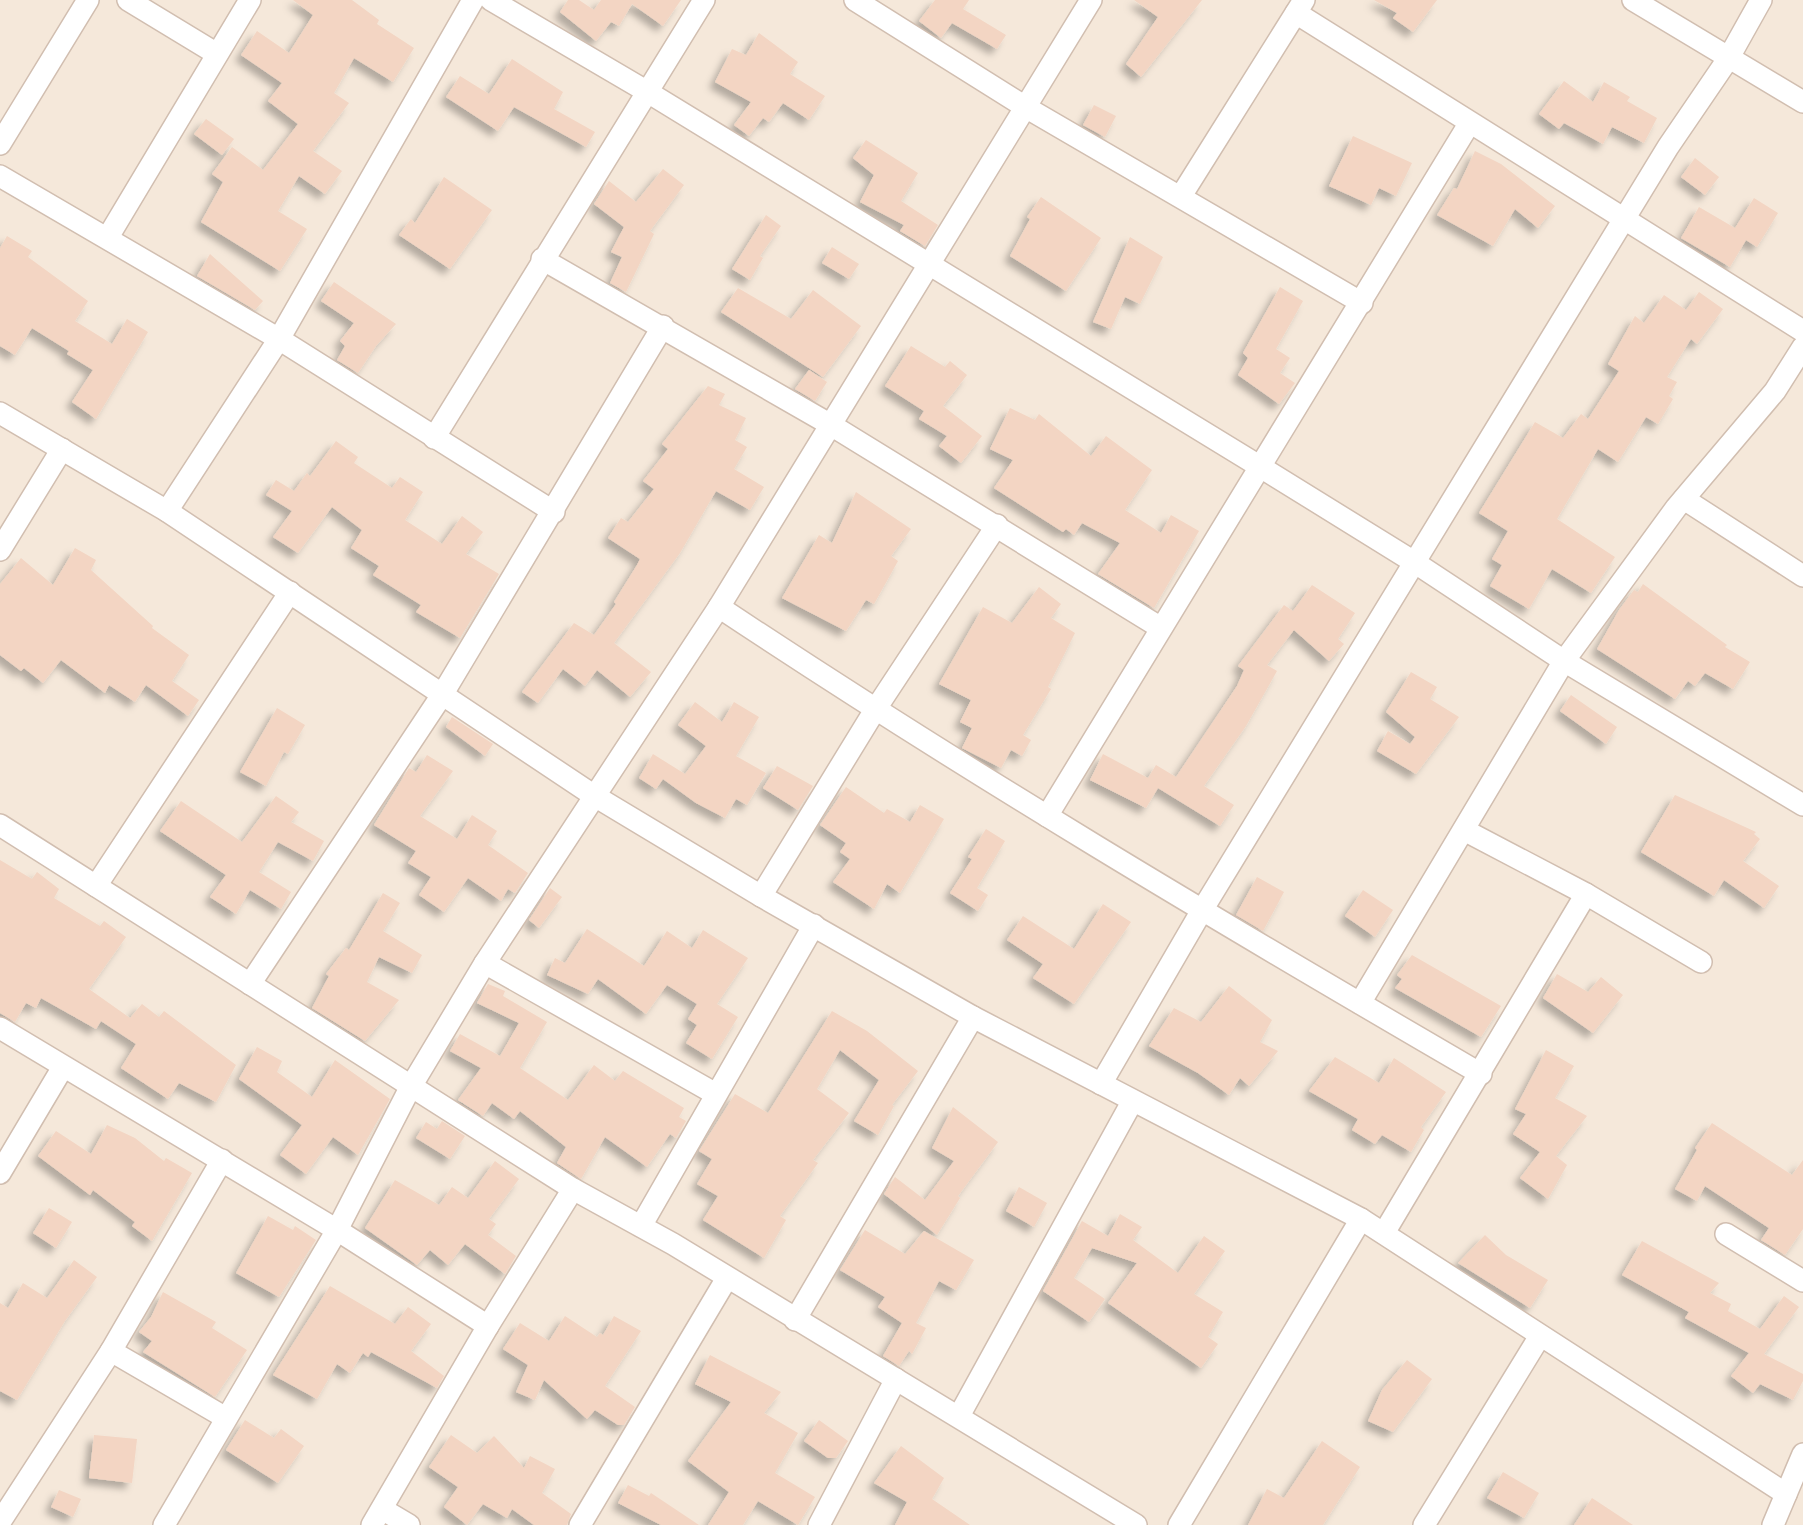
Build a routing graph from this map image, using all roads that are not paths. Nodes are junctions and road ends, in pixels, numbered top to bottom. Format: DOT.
graph roads {
  1 [pos="88,0"];
  2 [pos="128,0"];
  3 [pos="250,0"];
  4 [pos="473,0"];
  5 [pos="491,0"];
  6 [pos="704,0"];
  7 [pos="1091,0"];
  8 [pos="1633,0"];
  9 [pos="1761,0"];
  10 [pos="862,2"];
  11 [pos="1300,6"];
  12 [pos="217,54"];
  13 [pos="1728,59"];
  14 [pos="646,91"];
  15 [pos="1803,102"];
  16 [pos="1027,108"];
  17 [pos="1469,124"];
  18 [pos="0,144"];
  19 [pos="0,176"];
  20 [pos="1181,196"];
  21 [pos="1624,219"];
  22 [pos="108,237"];
  23 [pos="542,259"];
  24 [pos="927,265"];
  25 [pos="1362,303"];
  26 [pos="663,326"];
  27 [pos="1803,331"];
  28 [pos="279,339"];
  29 [pos="1803,347"];
  30 [pos="0,412"];
  31 [pos="831,425"];
  32 [pos="434,438"];
  33 [pos="62,449"];
  34 [pos="1259,467"];
  35 [pos="1684,499"];
  36 [pos="167,511"];
  37 [pos="554,512"];
  38 [pos="997,525"];
  39 [pos="0,550"];
  40 [pos="1414,562"];
  41 [pos="1800,566"];
  42 [pos="290,592"];
  43 [pos="719,607"];
  44 [pos="1161,628"];
  45 [pos="1564,661"];
  46 [pos="442,695"];
  47 [pos="875,710"];
  48 [pos="593,795"];
  49 [pos="1803,805"];
  50 [pos="1047,816"];
  51 [pos="0,825"];
  52 [pos="1464,830"];
  53 [pos="96,886"];
  54 [pos="1586,894"];
  55 [pos="761,896"];
  56 [pos="1201,912"];
  57 [pos="814,925"];
  58 [pos="1700,962"];
  59 [pos="485,963"];
  60 [pos="250,984"];
  61 [pos="1360,1003"];
  62 [pos="972,1017"];
  63 [pos="0,1028"];
  64 [pos="63,1066"];
  65 [pos="1481,1074"];
  66 [pos="1101,1084"];
  67 [pos="410,1088"];
  68 [pos="714,1093"];
  69 [pos="1132,1102"];
  70 [pos="222,1160"];
  71 [pos="0,1173"];
  72 [pos="573,1189"];
  73 [pos="1361,1219"];
  74 [pos="641,1226"];
  75 [pos="337,1230"];
  76 [pos="1384,1233"];
  77 [pos="1726,1234"];
  78 [pos="727,1278"];
  79 [pos="1803,1282"];
  80 [pos="795,1320"];
  81 [pos="488,1325"];
  82 [pos="1540,1336"];
  83 [pos="111,1351"];
  84 [pos="896,1379"];
  85 [pos="960,1416"];
  86 [pos="226,1418"];
  87 [pos="1803,1454"];
  88 [pos="1786,1494"];
  89 [pos="377,1517"];
  90 [pos="0,1522"];
  91 [pos="164,1525"];
  92 [pos="409,1525"];
  93 [pos="580,1525"];
  94 [pos="819,1525"];
  95 [pos="1136,1525"];
  96 [pos="1179,1525"];
  97 [pos="1424,1525"];
  98 [pos="1773,1525"];
  1 -- 18 [label="street"];
  2 -- 12 [label="street"];
  3 -- 12 [label="street"];
  4 -- 28 [label="street"];
  5 -- 14 [label="street"];
  6 -- 14 [label="street"];
  7 -- 16 [label="street"];
  8 -- 13 [label="street"];
  9 -- 13 [label="street"];
  10 -- 16 [label="street"];
  11 -- 17 [label="street"];
  11 -- 20 [label="street"];
  12 -- 22 [label="street"];
  13 -- 15 [label="street"];
  13 -- 21 [label="street"];
  14 -- 23 [label="street"];
  14 -- 24 [label="street"];
  16 -- 20 [label="street"];
  16 -- 24 [label="street"];
  17 -- 21 [label="street"];
  17 -- 25 [label="street"];
  19 -- 22 [label="street"];
  20 -- 25 [label="street"];
  21 -- 27 [label="street"];
  21 -- 40 [label="street"];
  22 -- 28 [label="street"];
  23 -- 26 [label="street"];
  23 -- 32 [label="street"];
  24 -- 31 [label="street"];
  24 -- 34 [label="street"];
  25 -- 34 [label="street"];
  26 -- 31 [label="street"];
  26 -- 37 [label="street"];
  28 -- 32 [label="street"];
  28 -- 36 [label="street"];
  29 -- 35 [label="street"];
  30 -- 33 [label="street"];
  31 -- 38 [label="street"];
  31 -- 43 [label="street"];
  32 -- 37 [label="street"];
  33 -- 36 [label="street"];
  33 -- 39 [label="street"];
  34 -- 40 [label="street"];
  34 -- 44 [label="street"];
  35 -- 41 [label="street"];
  35 -- 45 [label="street"];
  36 -- 42 [label="street"];
  37 -- 46 [label="street"];
  38 -- 44 [label="street"];
  38 -- 47 [label="street"];
  40 -- 45 [label="street"];
  40 -- 56 [label="street"];
  42 -- 46 [label="street"];
  42 -- 53 [label="street"];
  43 -- 47 [label="street"];
  43 -- 48 [label="street"];
  44 -- 50 [label="street"];
  45 -- 49 [label="street"];
  45 -- 52 [label="street"];
  46 -- 48 [label="street"];
  46 -- 60 [label="street"];
  47 -- 50 [label="street"];
  47 -- 55 [label="street"];
  48 -- 55 [label="street"];
  48 -- 59 [label="street"];
  50 -- 56 [label="street"];
  51 -- 53 [label="street"];
  52 -- 54 [label="street"];
  52 -- 61 [label="street"];
  53 -- 60 [label="street"];
  54 -- 58 [label="street"];
  54 -- 65 [label="street"];
  55 -- 57 [label="street"];
  56 -- 61 [label="street"];
  56 -- 66 [label="street"];
  57 -- 62 [label="street"];
  57 -- 68 [label="street"];
  59 -- 67 [label="street"];
  59 -- 68 [label="street"];
  60 -- 67 [label="street"];
  61 -- 65 [label="street"];
  62 -- 66 [label="street"];
  62 -- 80 [label="street"];
  63 -- 64 [label="street"];
  64 -- 70 [label="street"];
  64 -- 71 [label="street"];
  65 -- 76 [label="street"];
  66 -- 69 [label="street"];
  67 -- 72 [label="street"];
  67 -- 75 [label="street"];
  68 -- 74 [label="street"];
  69 -- 73 [label="street"];
  69 -- 85 [label="street"];
  70 -- 75 [label="street"];
  70 -- 83 [label="street"];
  72 -- 74 [label="street"];
  72 -- 81 [label="street"];
  73 -- 76 [label="street"];
  73 -- 96 [label="street"];
  74 -- 78 [label="street"];
  75 -- 81 [label="street"];
  75 -- 86 [label="street"];
  76 -- 82 [label="street"];
  77 -- 79 [label="street"];
  78 -- 80 [label="street"];
  78 -- 93 [label="street"];
  80 -- 84 [label="street"];
  81 -- 89 [label="street"];
  82 -- 88 [label="street"];
  82 -- 97 [label="street"];
  83 -- 86 [label="street"];
  83 -- 90 [label="street"];
  84 -- 85 [label="street"];
  84 -- 94 [label="street"];
  85 -- 95 [label="street"];
  86 -- 91 [label="street"];
  87 -- 88 [label="street"];
  88 -- 98 [label="street"];
  89 -- 92 [label="street"];
}
